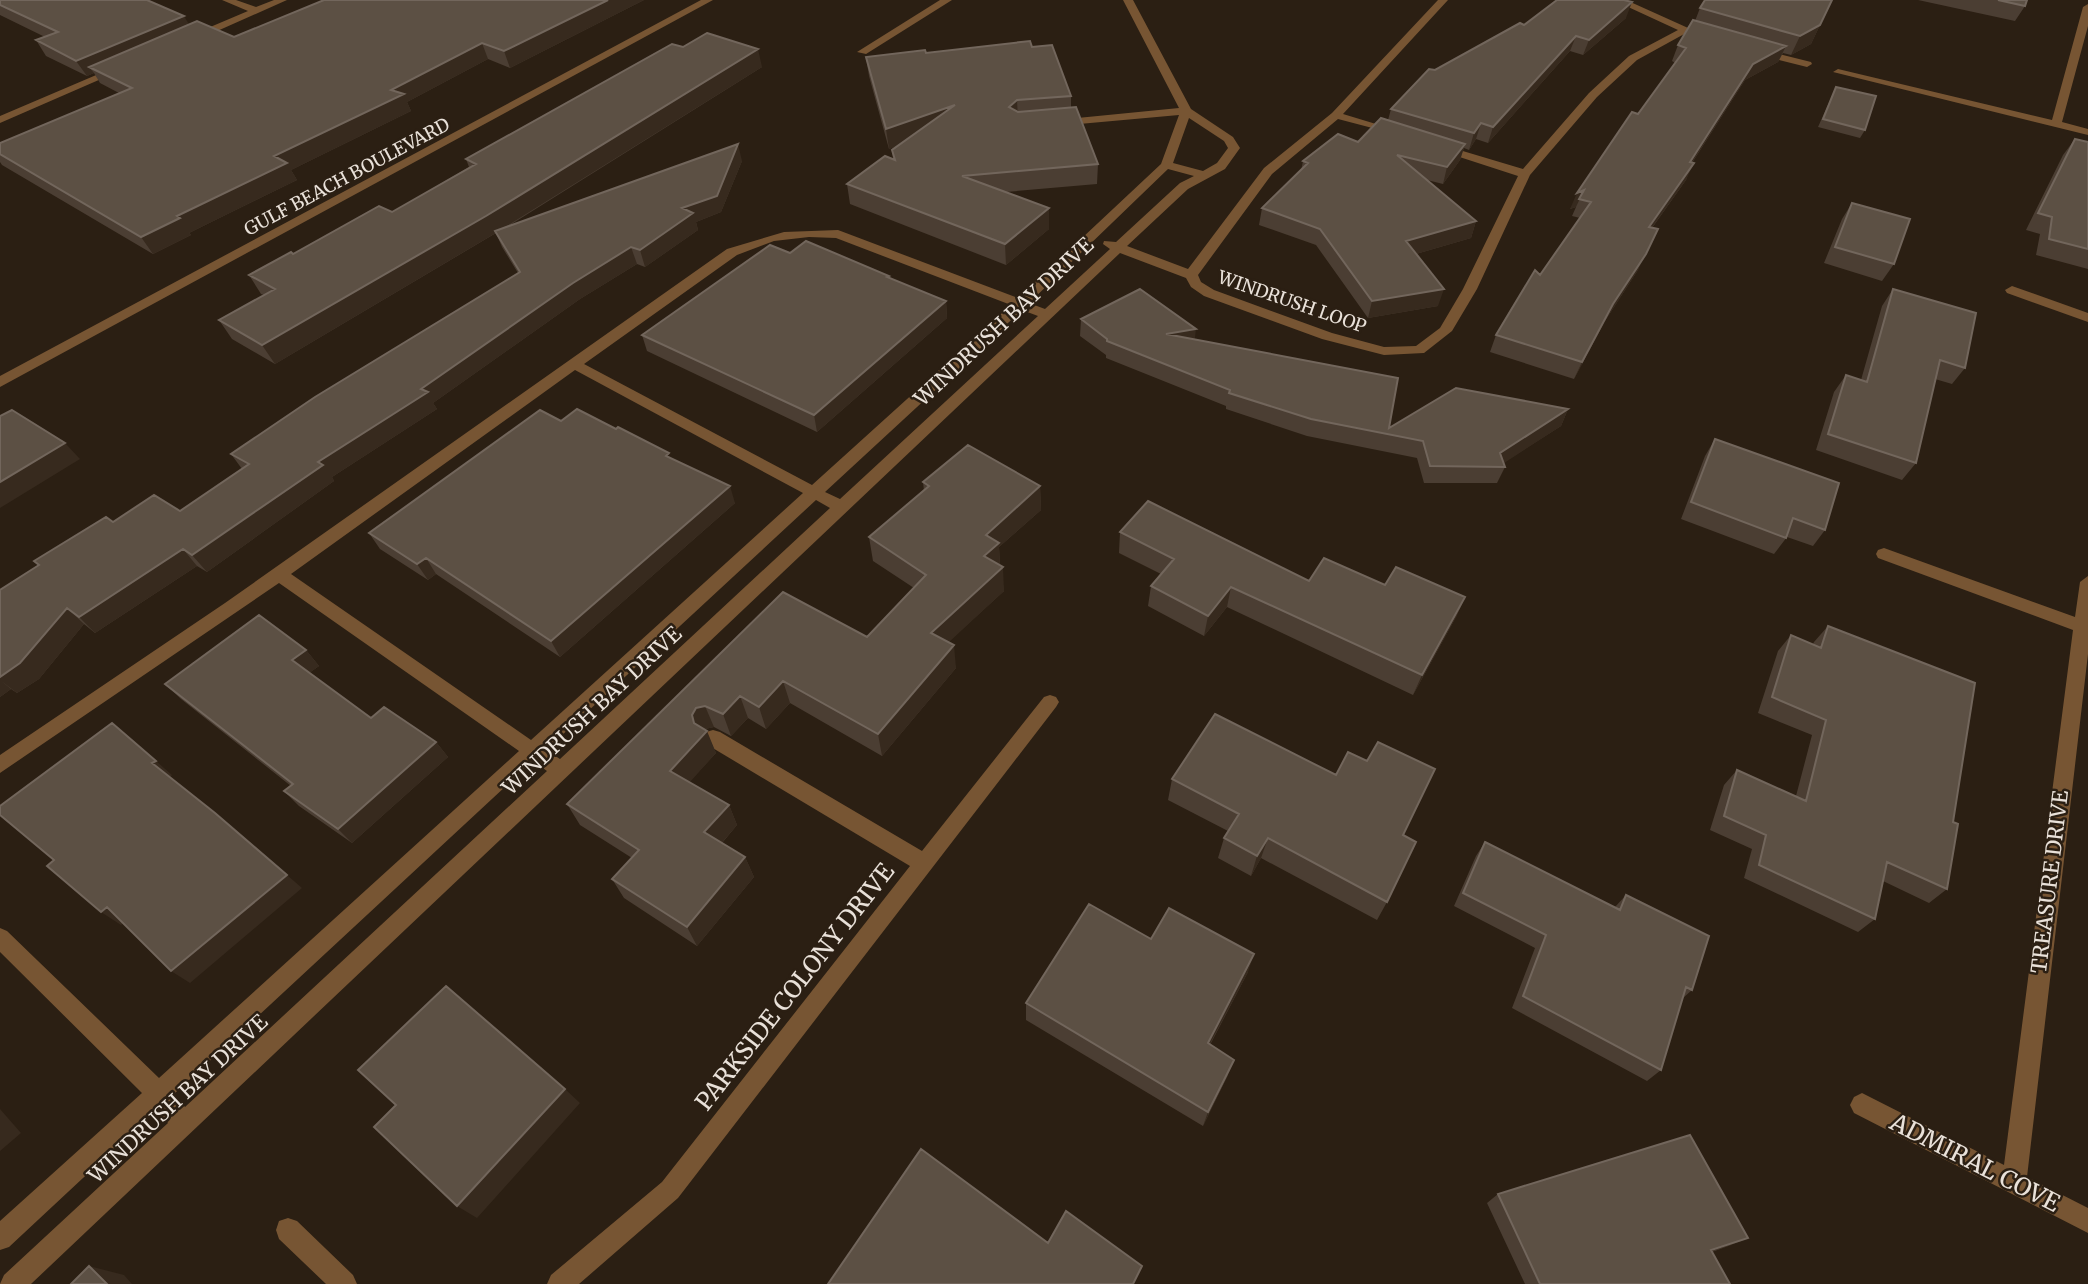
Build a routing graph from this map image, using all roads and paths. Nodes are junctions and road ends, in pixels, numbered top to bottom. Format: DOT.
graph roads {
  1 [pos="227,0"];
  2 [pos="282,0"];
  3 [pos="708,0"];
  4 [pos="947,0"];
  5 [pos="1128,0"];
  6 [pos="1443,0"];
  7 [pos="1618,0"];
  8 [pos="2088,7"];
  9 [pos="257,11"];
  10 [pos="1685,30"];
  11 [pos="1704,36"];
  12 [pos="180,44"];
  13 [pos="1753,50"];
  14 [pos="862,51"];
  15 [pos="1807,64"];
  16 [pos="128,65"];
  17 [pos="1838,72"];
  18 [pos="1186,111"];
  19 [pos="1336,115"];
  20 [pos="0,120"];
  21 [pos="1044,124"];
  22 [pos="2056,124"];
  23 [pos="2088,132"];
  24 [pos="1412,139"];
  25 [pos="1424,143"];
  26 [pos="1166,165"];
  27 [pos="1525,174"];
  28 [pos="1204,176"];
  29 [pos="1092,238"];
  30 [pos="1118,248"];
  31 [pos="1191,275"];
  32 [pos="2012,290"];
  33 [pos="1021,304"];
  34 [pos="1046,314"];
  35 [pos="2088,318"];
  36 [pos="574,364"];
  37 [pos="0,382"];
  38 [pos="815,493"];
  39 [pos="841,507"];
  40 [pos="1884,554"];
  41 [pos="278,575"];
  42 [pos="2088,582"];
  43 [pos="2081,626"];
  44 [pos="1050,702"];
  45 [pos="713,738"];
  46 [pos="532,750"];
  47 [pos="0,765"];
  48 [pos="562,771"];
  49 [pos="924,863"];
  50 [pos="0,937"];
  51 [pos="159,1094"];
  52 [pos="1862,1105"];
  53 [pos="185,1124"];
  54 [pos="2014,1182"];
  55 [pos="2088,1221"];
  56 [pos="288,1230"];
  57 [pos="0,1238"];
  58 [pos="13,1284"];
  59 [pos="344,1284"];
  60 [pos="560,1284"];
  1 -- 9 [label="street"];
  2 -- 9 [label="street"];
  3 -- 37 [label="street, GULF BEACH BOULEVARD"];
  4 -- 14 [label="street"];
  5 -- 18 [label="street, WINDRUSH BAY DRIVE"];
  6 -- 19 [label="street, WINDRUSH LOOP"];
  7 -- 10 [label="street"];
  8 -- 22 [label="street"];
  9 -- 12 [label="street"];
  10 -- 11 [label="street"];
  10 -- 27 [label="street, WINDRUSH LOOP"];
  13 -- 15 [label="street"];
  16 -- 20 [label="street"];
  17 -- 22 [label="street"];
  18 -- 21 [label="street"];
  18 -- 26 [label="street, WINDRUSH BAY DRIVE"];
  18 -- 28 [label="street, WINDRUSH BAY DRIVE"];
  19 -- 24 [label="street"];
  19 -- 31 [label="street, WINDRUSH LOOP"];
  22 -- 23 [label="street"];
  25 -- 27 [label="street"];
  26 -- 28 [label="street"];
  26 -- 29 [label="street, WINDRUSH BAY DRIVE"];
  27 -- 31 [label="street, WINDRUSH LOOP"];
  28 -- 30 [label="street, WINDRUSH BAY DRIVE"];
  29 -- 30 [label="street"];
  29 -- 33 [label="street, WINDRUSH BAY DRIVE"];
  30 -- 31 [label="street"];
  30 -- 34 [label="street, WINDRUSH BAY DRIVE"];
  32 -- 35 [label="street"];
  33 -- 34 [label="street"];
  33 -- 36 [label="street"];
  33 -- 38 [label="street, WINDRUSH BAY DRIVE"];
  34 -- 39 [label="street, WINDRUSH BAY DRIVE"];
  36 -- 38 [label="street"];
  36 -- 41 [label="street"];
  38 -- 39 [label="street"];
  38 -- 46 [label="street, WINDRUSH BAY DRIVE"];
  39 -- 48 [label="street, WINDRUSH BAY DRIVE"];
  40 -- 43 [label="street"];
  41 -- 46 [label="street"];
  41 -- 47 [label="street"];
  42 -- 43 [label="street, TREASURE DRIVE"];
  43 -- 54 [label="street, TREASURE DRIVE"];
  44 -- 49 [label="street, PARKSIDE COLONY DRIVE"];
  45 -- 49 [label="street"];
  46 -- 48 [label="street"];
  46 -- 51 [label="street, WINDRUSH BAY DRIVE"];
  48 -- 53 [label="street, WINDRUSH BAY DRIVE"];
  49 -- 60 [label="street, PARKSIDE COLONY DRIVE"];
  50 -- 51 [label="street"];
  51 -- 53 [label="street"];
  51 -- 57 [label="street, WINDRUSH BAY DRIVE"];
  52 -- 54 [label="street, ADMIRAL COVE"];
  53 -- 58 [label="street, WINDRUSH BAY DRIVE"];
  54 -- 55 [label="street, ADMIRAL COVE"];
  56 -- 59 [label="street"];
}
